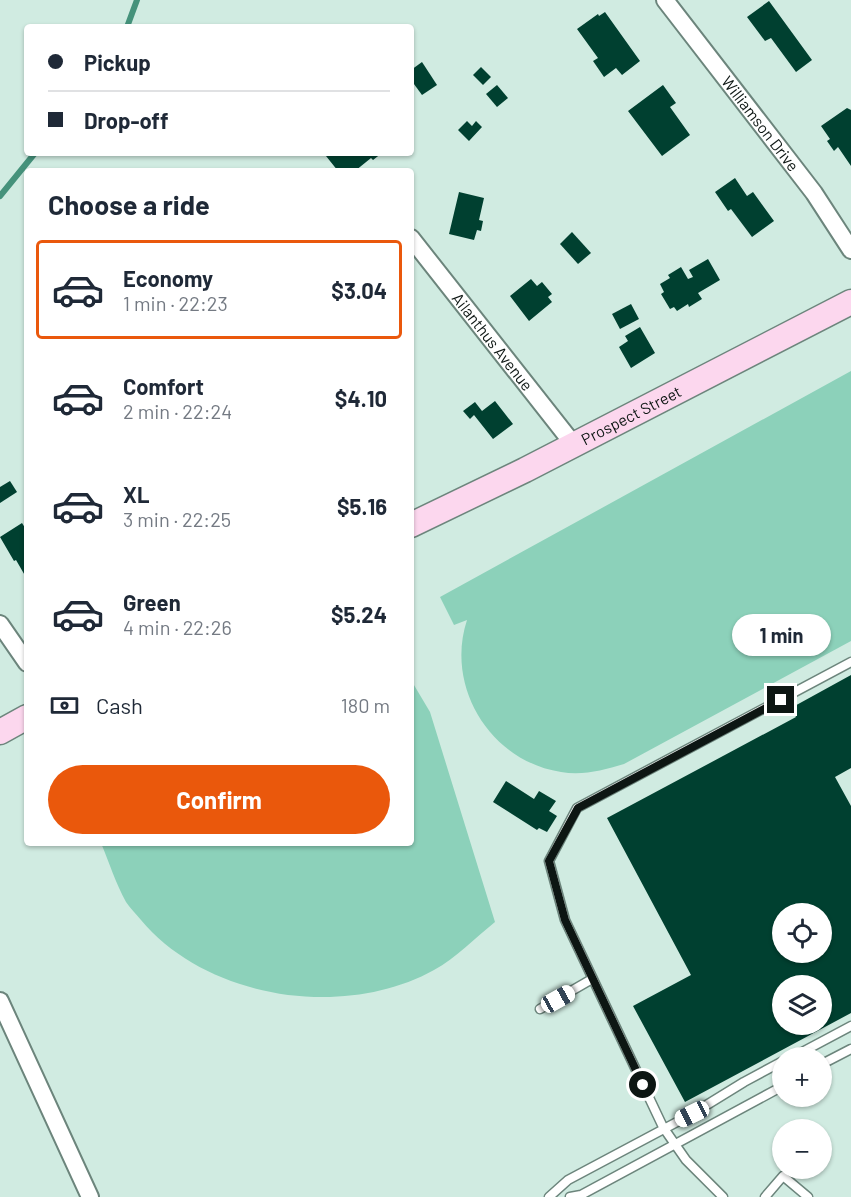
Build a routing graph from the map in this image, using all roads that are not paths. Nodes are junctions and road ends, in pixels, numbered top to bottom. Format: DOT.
graph roads {
  1 [pos="665,0"];
  2 [pos="414,242"];
  3 [pos="851,250"];
  4 [pos="851,302"];
  5 [pos="574,444"];
  6 [pos="414,524"];
  7 [pos="0,624"];
  8 [pos="24,659"];
  9 [pos="851,662"];
  10 [pos="24,719"];
  11 [pos="0,732"];
  12 [pos="592,979"];
  13 [pos="0,1001"];
  14 [pos="540,1009"];
  15 [pos="851,1026"];
  16 [pos="811,1047"];
  17 [pos="851,1049"];
  18 [pos="832,1059"];
  19 [pos="772,1067"];
  20 [pos="772,1092"];
  21 [pos="663,1127"];
  22 [pos="674,1144"];
  23 [pos="90,1197"];
  24 [pos="549,1197"];
  25 [pos="570,1197"];
  26 [pos="723,1197"];
  27 [pos="765,1197"];
  28 [pos="808,1197"];
  1 -- 3 [label="street, Williamson Drive"];
  2 -- 5 [label="street, Ailanthus Avenue"];
  4 -- 5 [label="street, Prospect Street"];
  5 -- 6 [label="street, Prospect Street"];
  7 -- 8 [label="street"];
  9 -- 12 [label="lane"];
  10 -- 11 [label="street"];
  12 -- 14 [label="lane"];
  12 -- 21 [label="lane"];
  13 -- 23 [label="street"];
  15 -- 16 [label="lane"];
  17 -- 18 [label="lane"];
  19 -- 21 [label="lane"];
  20 -- 22 [label="lane"];
  21 -- 22 [label="lane"];
  21 -- 24 [label="lane"];
  22 -- 25 [label="lane"];
  22 -- 26 [label="lane"];
  27 -- 28 [label="lane"];
}
